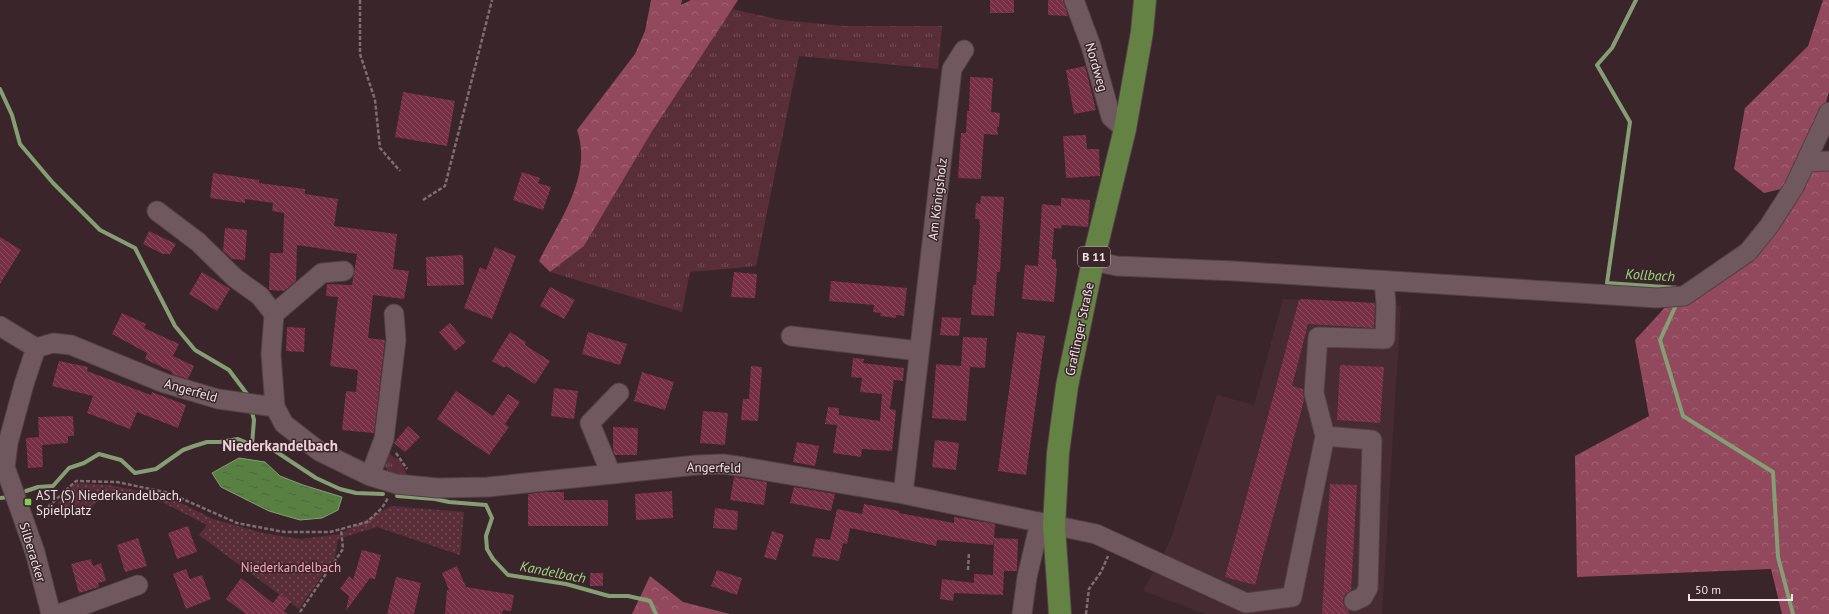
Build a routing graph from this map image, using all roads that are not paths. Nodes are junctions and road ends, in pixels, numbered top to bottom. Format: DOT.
graph roads {
  1 [pos="1074,0"];
  2 [pos="1145,0"];
  3 [pos="964,50"];
  4 [pos="1829,112"];
  5 [pos="1125,129"];
  6 [pos="1829,161"];
  7 [pos="1806,162"];
  8 [pos="156,211"];
  9 [pos="1093,261"];
  10 [pos="344,270"];
  11 [pos="1384,281"];
  12 [pos="274,314"];
  13 [pos="394,314"];
  14 [pos="0,326"];
  15 [pos="791,336"];
  16 [pos="36,348"];
  17 [pos="919,351"];
  18 [pos="619,393"];
  19 [pos="275,408"];
  20 [pos="1325,436"];
  21 [pos="3,468"];
  22 [pos="611,474"];
  23 [pos="370,476"];
  24 [pos="903,494"];
  25 [pos="1047,524"];
  26 [pos="138,585"];
  27 [pos="1354,601"];
  28 [pos="1247,609"];
  29 [pos="51,614"];
  30 [pos="59,614"];
  31 [pos="1022,614"];
  32 [pos="1060,614"];
  1 -- 5 [label="street, Nordweg"];
  2 -- 5 [label="main road, Graflinger Straße / B 11"];
  3 -- 17 [label="street, Am Königsholz"];
  4 -- 7 [label="street"];
  5 -- 9 [label="main road, Graflinger Straße / B 11"];
  6 -- 7 [label="street"];
  7 -- 11 [label="street"];
  8 -- 12 [label="street"];
  9 -- 11 [label="street"];
  9 -- 25 [label="main road, Graflinger Straße / B 11"];
  10 -- 12 [label="street"];
  11 -- 20 [label="street"];
  12 -- 19 [label="street"];
  13 -- 23 [label="street"];
  14 -- 16 [label="street"];
  15 -- 17 [label="street"];
  16 -- 19 [label="street, Angerfeld"];
  16 -- 21 [label="street, Silberacker"];
  17 -- 24 [label="street, Am Königsholz"];
  18 -- 22 [label="street"];
  19 -- 23 [label="street, Angerfeld"];
  20 -- 27 [label="street"];
  20 -- 28 [label="street"];
  21 -- 29 [label="street, Silberacker"];
  22 -- 23 [label="street, Angerfeld"];
  22 -- 24 [label="street, Angerfeld"];
  24 -- 25 [label="street, Angerfeld"];
  25 -- 28 [label="street, Angerfeld"];
  25 -- 31 [label="street"];
  25 -- 32 [label="main road, Graflinger Straße / B 11"];
  26 -- 30 [label="street"];
}
